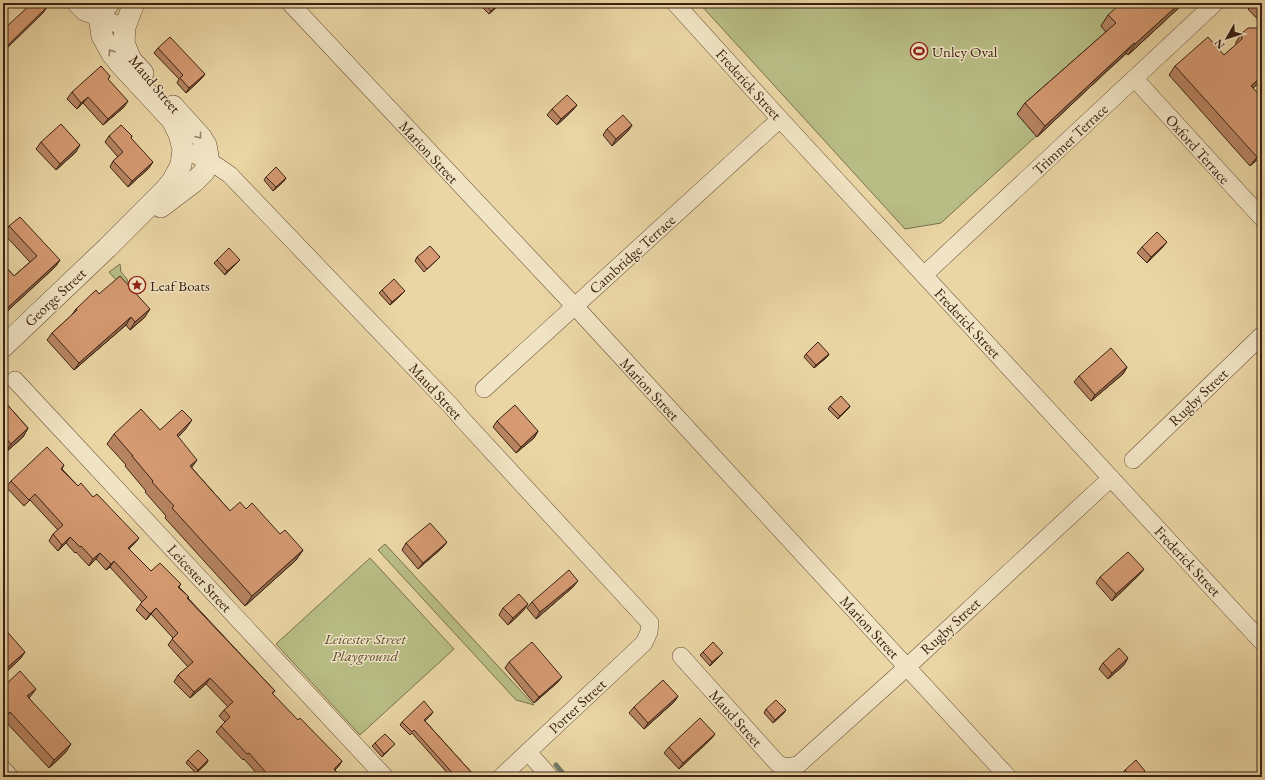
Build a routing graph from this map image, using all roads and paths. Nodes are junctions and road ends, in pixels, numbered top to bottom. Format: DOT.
graph roads {
  1 [pos="75,3"];
  2 [pos="134,3"];
  3 [pos="290,3"];
  4 [pos="675,3"];
  5 [pos="1215,3"];
  6 [pos="104,10"];
  7 [pos="125,26"];
  8 [pos="1134,79"];
  9 [pos="780,119"];
  10 [pos="183,149"];
  11 [pos="209,162"];
  12 [pos="1262,218"];
  13 [pos="107,248"];
  14 [pos="924,275"];
  15 [pos="574,306"];
  16 [pos="1262,335"];
  17 [pos="3,347"];
  18 [pos="15,380"];
  19 [pos="484,389"];
  20 [pos="1133,460"];
  21 [pos="1111,478"];
  22 [pos="649,632"];
  23 [pos="1262,642"];
  24 [pos="680,656"];
  25 [pos="907,667"];
  26 [pos="528,752"];
  27 [pos="3,769"];
  28 [pos="788,772"];
  29 [pos="10,777"];
  30 [pos="385,777"];
  31 [pos="500,777"];
  32 [pos="550,777"];
  33 [pos="1008,777"];
  1 -- 6 [label="street"];
  2 -- 7 [label="street"];
  3 -- 15 [label="street, Marion Street"];
  4 -- 9 [label="street, Frederick Street"];
  5 -- 8 [label="street, Trimmer Terrace"];
  6 -- 7 [label="street"];
  10 -- 6 [label="street, Maud Street, one-way"];
  7 -- 11 [label="street, Maud Street, one-way"];
  8 -- 12 [label="street, Oxford Terrace"];
  8 -- 14 [label="street, Trimmer Terrace"];
  9 -- 14 [label="street, Frederick Street"];
  9 -- 15 [label="street, Cambridge Terrace"];
  10 -- 11 [label="street, Maud Street"];
  10 -- 13 [label="street, George Street"];
  11 -- 13 [label="street, George Street"];
  11 -- 22 [label="street, Maud Street"];
  13 -- 17 [label="street, George Street"];
  14 -- 21 [label="street, Frederick Street"];
  15 -- 19 [label="street, Cambridge Terrace"];
  15 -- 25 [label="street, Marion Street"];
  16 -- 20 [label="street, Rugby Street"];
  18 -- 30 [label="street, Leicester Street"];
  21 -- 23 [label="street, Frederick Street"];
  21 -- 25 [label="street, Rugby Street"];
  22 -- 26 [label="street, Porter Street"];
  24 -- 28 [label="street, Maud Street"];
  25 -- 28 [label="street, Rugby Street"];
  25 -- 33 [label="street, Marion Street"];
  26 -- 31 [label="street, Porter Street"];
  26 -- 32 [label="street"];
  27 -- 29 [label="street"];
}
